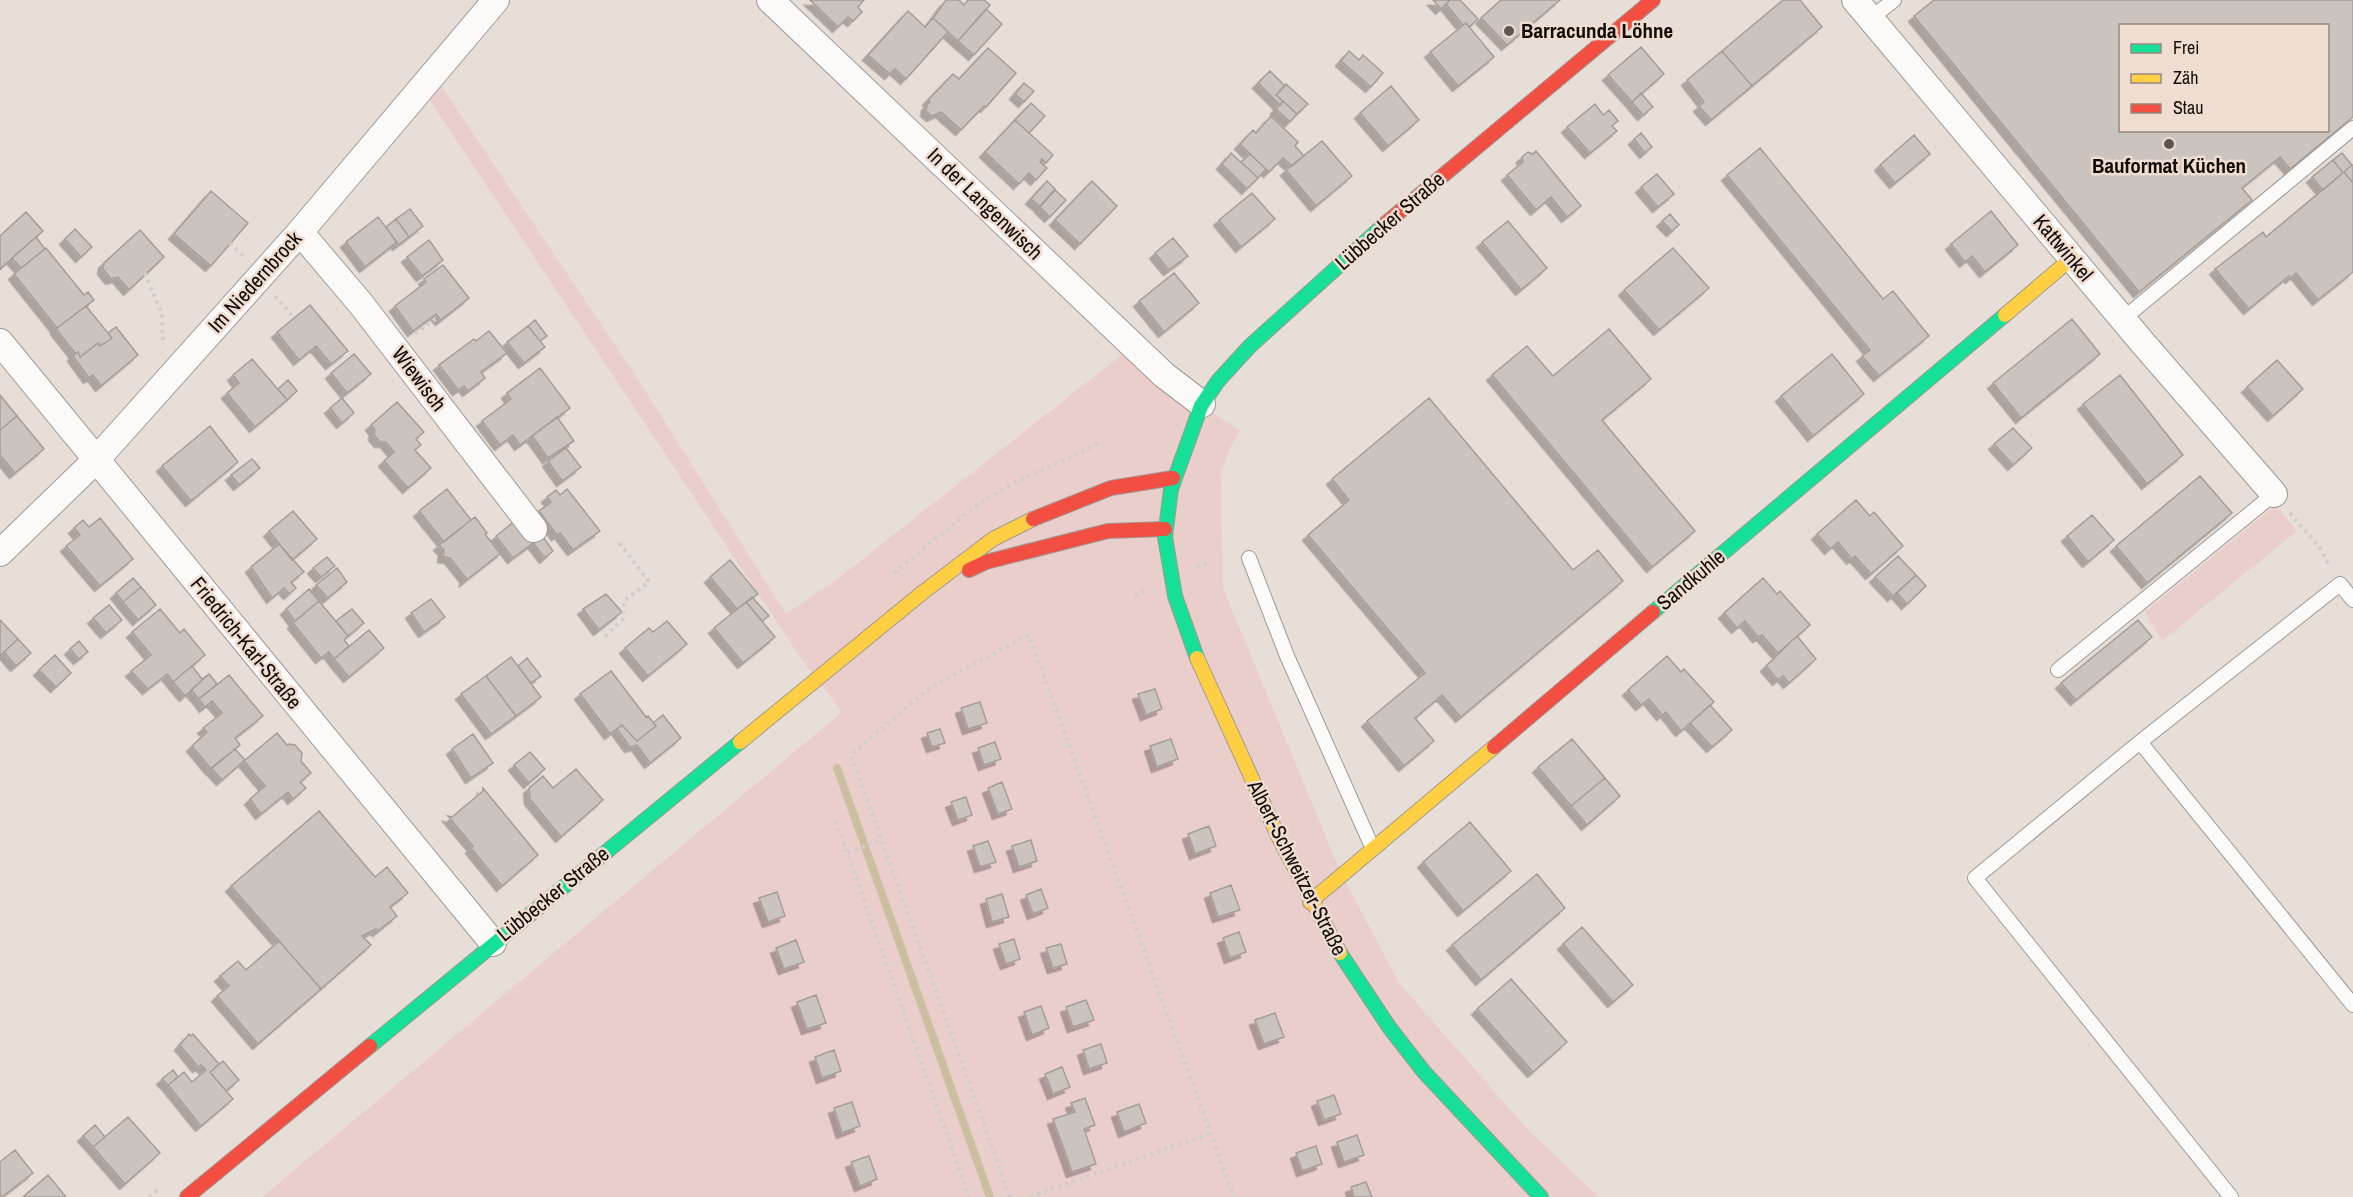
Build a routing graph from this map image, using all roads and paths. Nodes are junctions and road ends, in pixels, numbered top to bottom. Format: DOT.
graph roads {
  1 [pos="496,0"];
  2 [pos="770,0"];
  3 [pos="1894,0"];
  4 [pos="1650,1"];
  5 [pos="1862,10"];
  6 [pos="2353,128"];
  7 [pos="300,232"];
  8 [pos="2072,258"];
  9 [pos="145,273"];
  10 [pos="2123,319"];
  11 [pos="0,342"];
  12 [pos="161,351"];
  13 [pos="1202,404"];
  14 [pos="96,460"];
  15 [pos="1173,478"];
  16 [pos="2274,494"];
  17 [pos="534,529"];
  18 [pos="1166,529"];
  19 [pos="618,541"];
  20 [pos="0,553"];
  21 [pos="1249,558"];
  22 [pos="2340,584"];
  23 [pos="922,593"];
  24 [pos="2353,600"];
  25 [pos="1184,626"];
  26 [pos="605,636"];
  27 [pos="2058,669"];
  28 [pos="2140,742"];
  29 [pos="836,821"];
  30 [pos="882,839"];
  31 [pos="1372,849"];
  32 [pos="850,852"];
  33 [pos="1310,902"];
  34 [pos="493,943"];
  35 [pos="2353,1005"];
  36 [pos="1210,1133"];
  37 [pos="187,1197"];
  38 [pos="969,1197"];
  39 [pos="1010,1197"];
  40 [pos="1030,1197"];
  41 [pos="1234,1197"];
  42 [pos="1541,1197"];
  43 [pos="2231,1197"];
  1 -- 7 [label="street, Im Niedernbrock"];
  2 -- 13 [label="street, In der Langenwisch"];
  3 -- 5 [label="lane"];
  4 -- 13 [label="street, Lübbecker Straße"];
  5 -- 8 [label="street, Kattwinkel"];
  6 -- 10 [label="lane"];
  7 -- 14 [label="street, Im Niedernbrock"];
  7 -- 17 [label="street, Wiewisch"];
  8 -- 10 [label="street, Kattwinkel"];
  8 -- 31 [label="street, Sandkuhle"];
  9 -- 12 [label="path"];
  10 -- 16 [label="street, Kattwinkel"];
  11 -- 14 [label="street, Friedrich-Karl-Straße"];
  13 -- 15 [label="street, Lübbecker Straße"];
  14 -- 20 [label="street, Im Niedernbrock"];
  14 -- 34 [label="street, Friedrich-Karl-Straße"];
  15 -- 18 [label="street, Lübbecker Straße"];
  15 -- 23 [label="street, Lübbecker Straße"];
  16 -- 22 [label="path"];
  16 -- 27 [label="lane"];
  18 -- 23 [label="street, Lübbecker Straße"];
  18 -- 25 [label="street, Lübbecker Straße"];
  19 -- 26 [label="path"];
  21 -- 31 [label="lane"];
  22 -- 24 [label="lane"];
  22 -- 28 [label="lane"];
  23 -- 34 [label="street, Lübbecker Straße"];
  25 -- 33 [label="street, Albert-Schweitzer-Straße"];
  28 -- 35 [label="lane"];
  28 -- 43 [label="lane"];
  29 -- 32 [label="path"];
  30 -- 32 [label="path"];
  30 -- 36 [label="path"];
  30 -- 39 [label="path"];
  31 -- 33 [label="street, Sandkuhle"];
  32 -- 38 [label="path"];
  33 -- 42 [label="street, Albert-Schweitzer-Straße"];
  34 -- 37 [label="street, Lübbecker Straße"];
  36 -- 40 [label="path"];
  36 -- 41 [label="path"];
}
